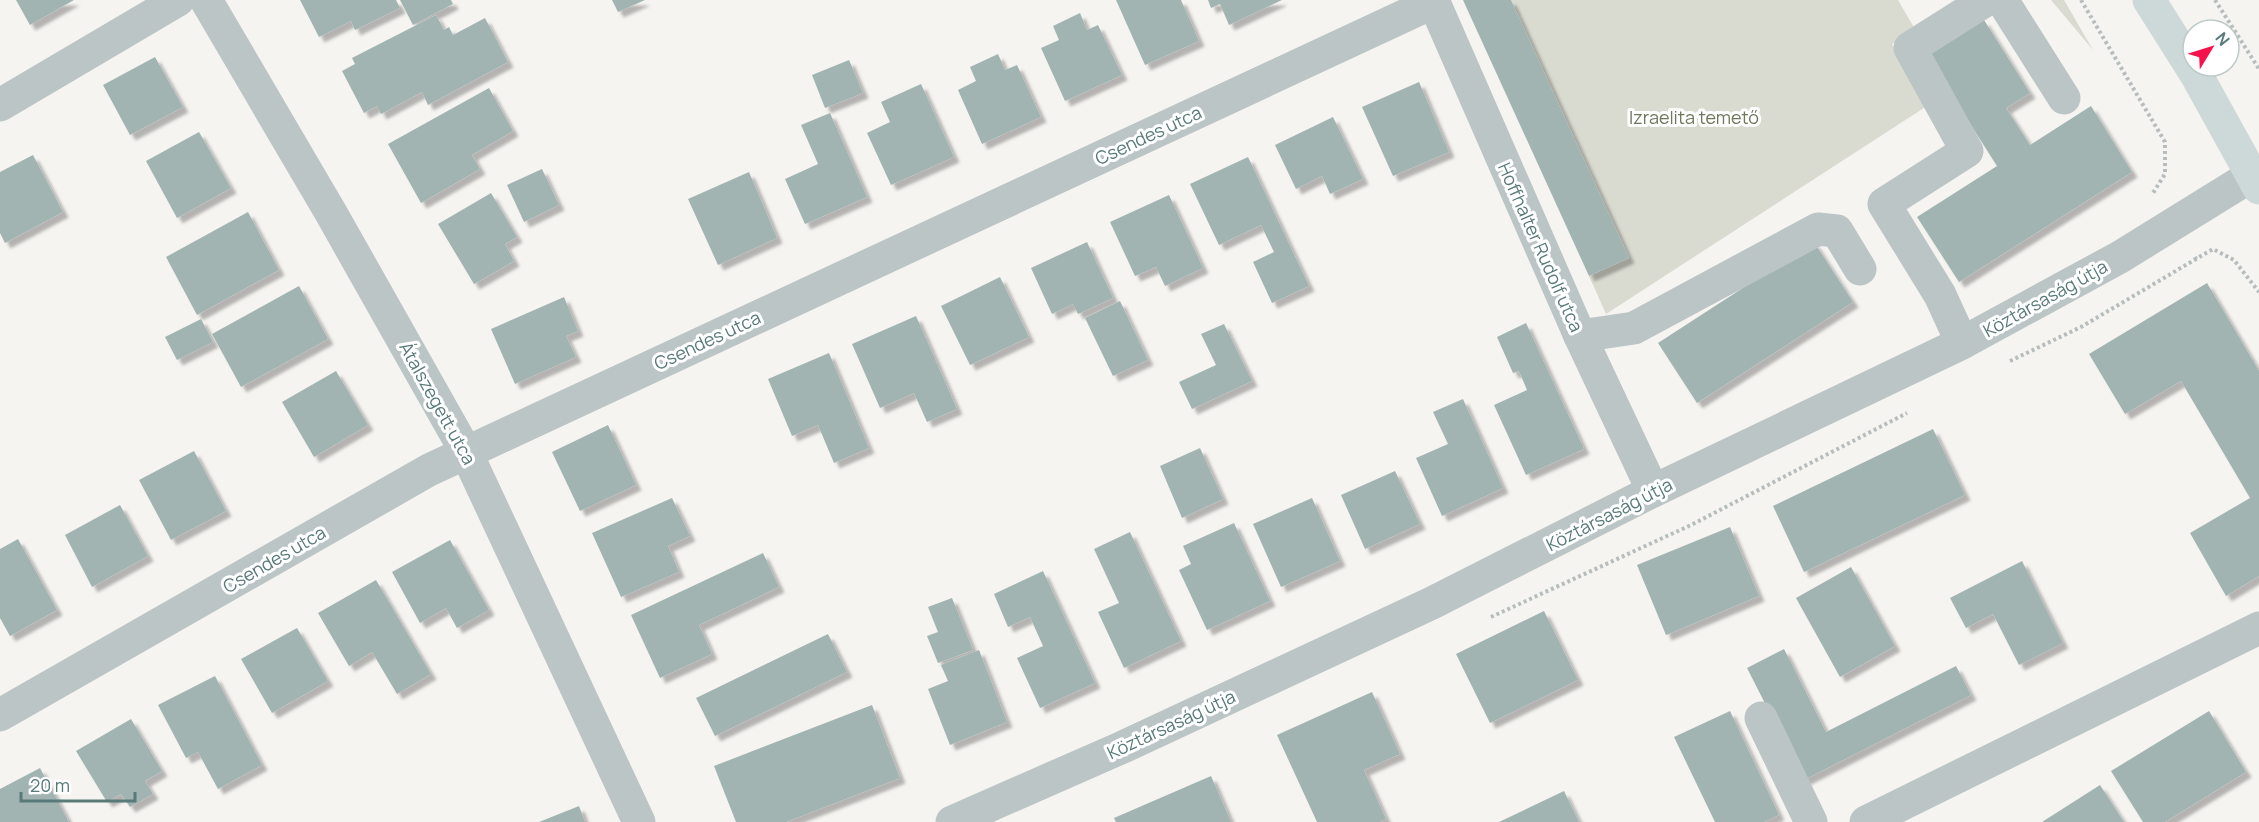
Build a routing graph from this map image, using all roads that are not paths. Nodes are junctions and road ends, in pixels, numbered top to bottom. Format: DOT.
graph roads {
  1 [pos="178,0"];
  2 [pos="206,0"];
  3 [pos="1986,0"];
  4 [pos="2002,0"];
  5 [pos="2149,0"];
  6 [pos="1433,1"];
  7 [pos="2064,98"];
  8 [pos="0,105"];
  9 [pos="2256,178"];
  10 [pos="1860,269"];
  11 [pos="1580,336"];
  12 [pos="1962,343"];
  13 [pos="466,452"];
  14 [pos="1653,491"];
  15 [pos="2259,628"];
  16 [pos="0,715"];
  17 [pos="1761,718"];
  18 [pos="1006,812"];
  19 [pos="639,822"];
  20 [pos="952,822"];
  21 [pos="1811,822"];
  22 [pos="1866,822"];
  1 -- 8 [label="street"];
  2 -- 13 [label="street, Átalszegett utca"];
  3 -- 12 [label="street"];
  4 -- 7 [label="street"];
  5 -- 9 [label="main road"];
  6 -- 11 [label="street, Hoffhalter Rudolf utca"];
  6 -- 13 [label="street, Csendes utca"];
  9 -- 12 [label="street, Köztársaság útja"];
  10 -- 11 [label="street"];
  11 -- 14 [label="street, Hoffhalter Rudolf utca"];
  12 -- 14 [label="street, Köztársaság útja"];
  13 -- 16 [label="street, Csendes utca"];
  13 -- 19 [label="street, Átalszegett utca"];
  14 -- 18 [label="street, Köztársaság útja"];
  15 -- 22 [label="street"];
  17 -- 21 [label="street"];
  18 -- 20 [label="street, Köztársaság útja"];
}
